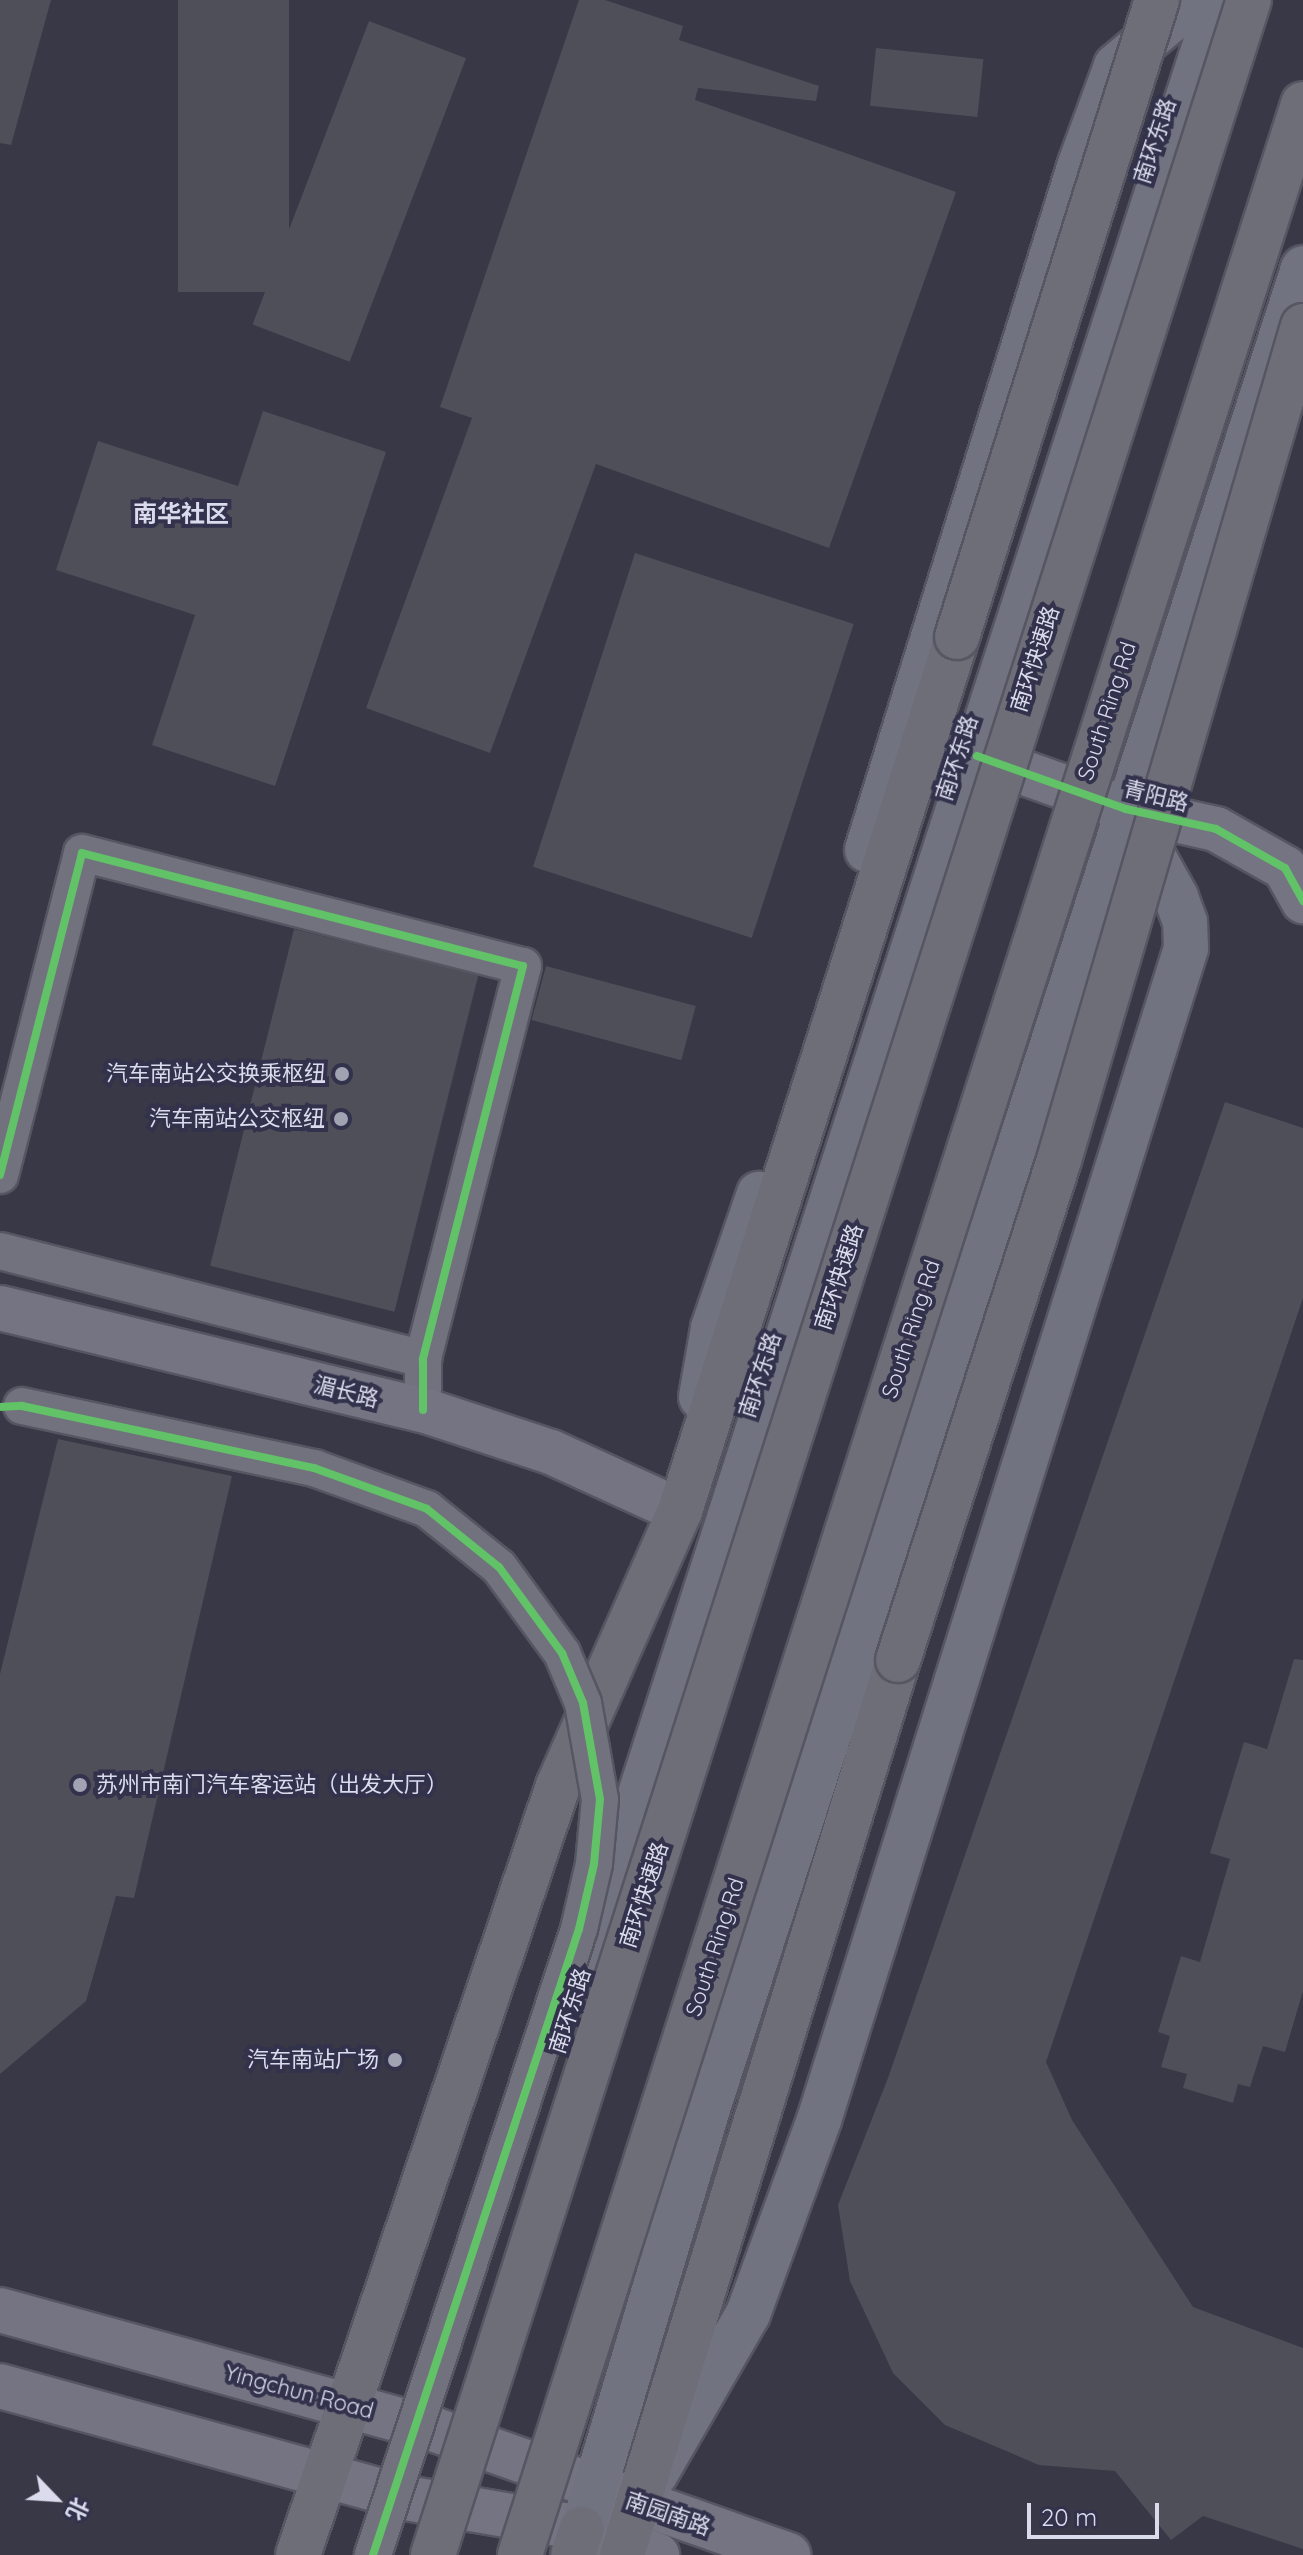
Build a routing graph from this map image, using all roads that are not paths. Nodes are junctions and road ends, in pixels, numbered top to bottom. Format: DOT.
graph roads {
  1 [pos="1157,0"];
  2 [pos="1195,0"];
  3 [pos="1219,0"];
  4 [pos="1249,0"];
  5 [pos="1303,104"];
  6 [pos="1303,268"];
  7 [pos="1303,326"];
  8 [pos="977,756"];
  9 [pos="1126,809"];
  10 [pos="1303,901"];
  11 [pos="0,1175"];
  12 [pos="0,1251"];
  13 [pos="0,1308"];
  14 [pos="423,1359"];
  15 [pos="11,1406"];
  16 [pos="423,1410"];
  17 [pos="680,1511"];
  18 [pos="0,2310"];
  19 [pos="0,2386"];
  20 [pos="349,2405"];
  21 [pos="433,2429"];
  22 [pos="480,2446"];
  23 [pos="325,2476"];
  24 [pos="406,2498"];
  25 [pos="461,2507"];
  26 [pos="581,2532"];
  27 [pos="636,2540"];
  28 [pos="298,2555"];
  29 [pos="376,2555"];
  30 [pos="433,2555"];
  31 [pos="445,2555"];
  32 [pos="520,2555"];
  33 [pos="788,2555"];
  1 -- 17 [label="highway, bridge"];
  2 -- 17 [label="main road"];
  3 -- 8 [label="main road, 南环东路"];
  4 -- 30 [label="highway, 南环快速路, bridge"];
  5 -- 32 [label="highway, South Ring Rd, bridge"];
  6 -- 9 [label="main road"];
  7 -- 27 [label="highway, bridge"];
  8 -- 9 [label="main road, 青阳路"];
  8 -- 21 [label="main road, 南环东路"];
  9 -- 10 [label="main road, 青阳路"];
  9 -- 26 [label="main road"];
  9 -- 27 [label="main road"];
  11 -- 14 [label="street"];
  12 -- 14 [label="street"];
  13 -- 16 [label="main road, 湄长路"];
  14 -- 16 [label="street"];
  15 -- 29 [label="street, bridge"];
  16 -- 17 [label="main road, 湄长路"];
  17 -- 20 [label="highway"];
  18 -- 20 [label="main road, Yingchun Road"];
  19 -- 23 [label="main road"];
  20 -- 21 [label="main road, Yingchun Road"];
  20 -- 23 [label="highway"];
  21 -- 22 [label="main road, Yingchun Road"];
  21 -- 24 [label="main road, 南环东路"];
  22 -- 25 [label="main road"];
  22 -- 26 [label="main road, Yingchun Road"];
  23 -- 24 [label="main road"];
  23 -- 28 [label="highway"];
  24 -- 25 [label="main road"];
  24 -- 29 [label="main road, 南环东路"];
  25 -- 26 [label="main road"];
  25 -- 31 [label="main road"];
  26 -- 27 [label="main road, 南园南路"];
  27 -- 33 [label="main road, 南园南路"];
}
